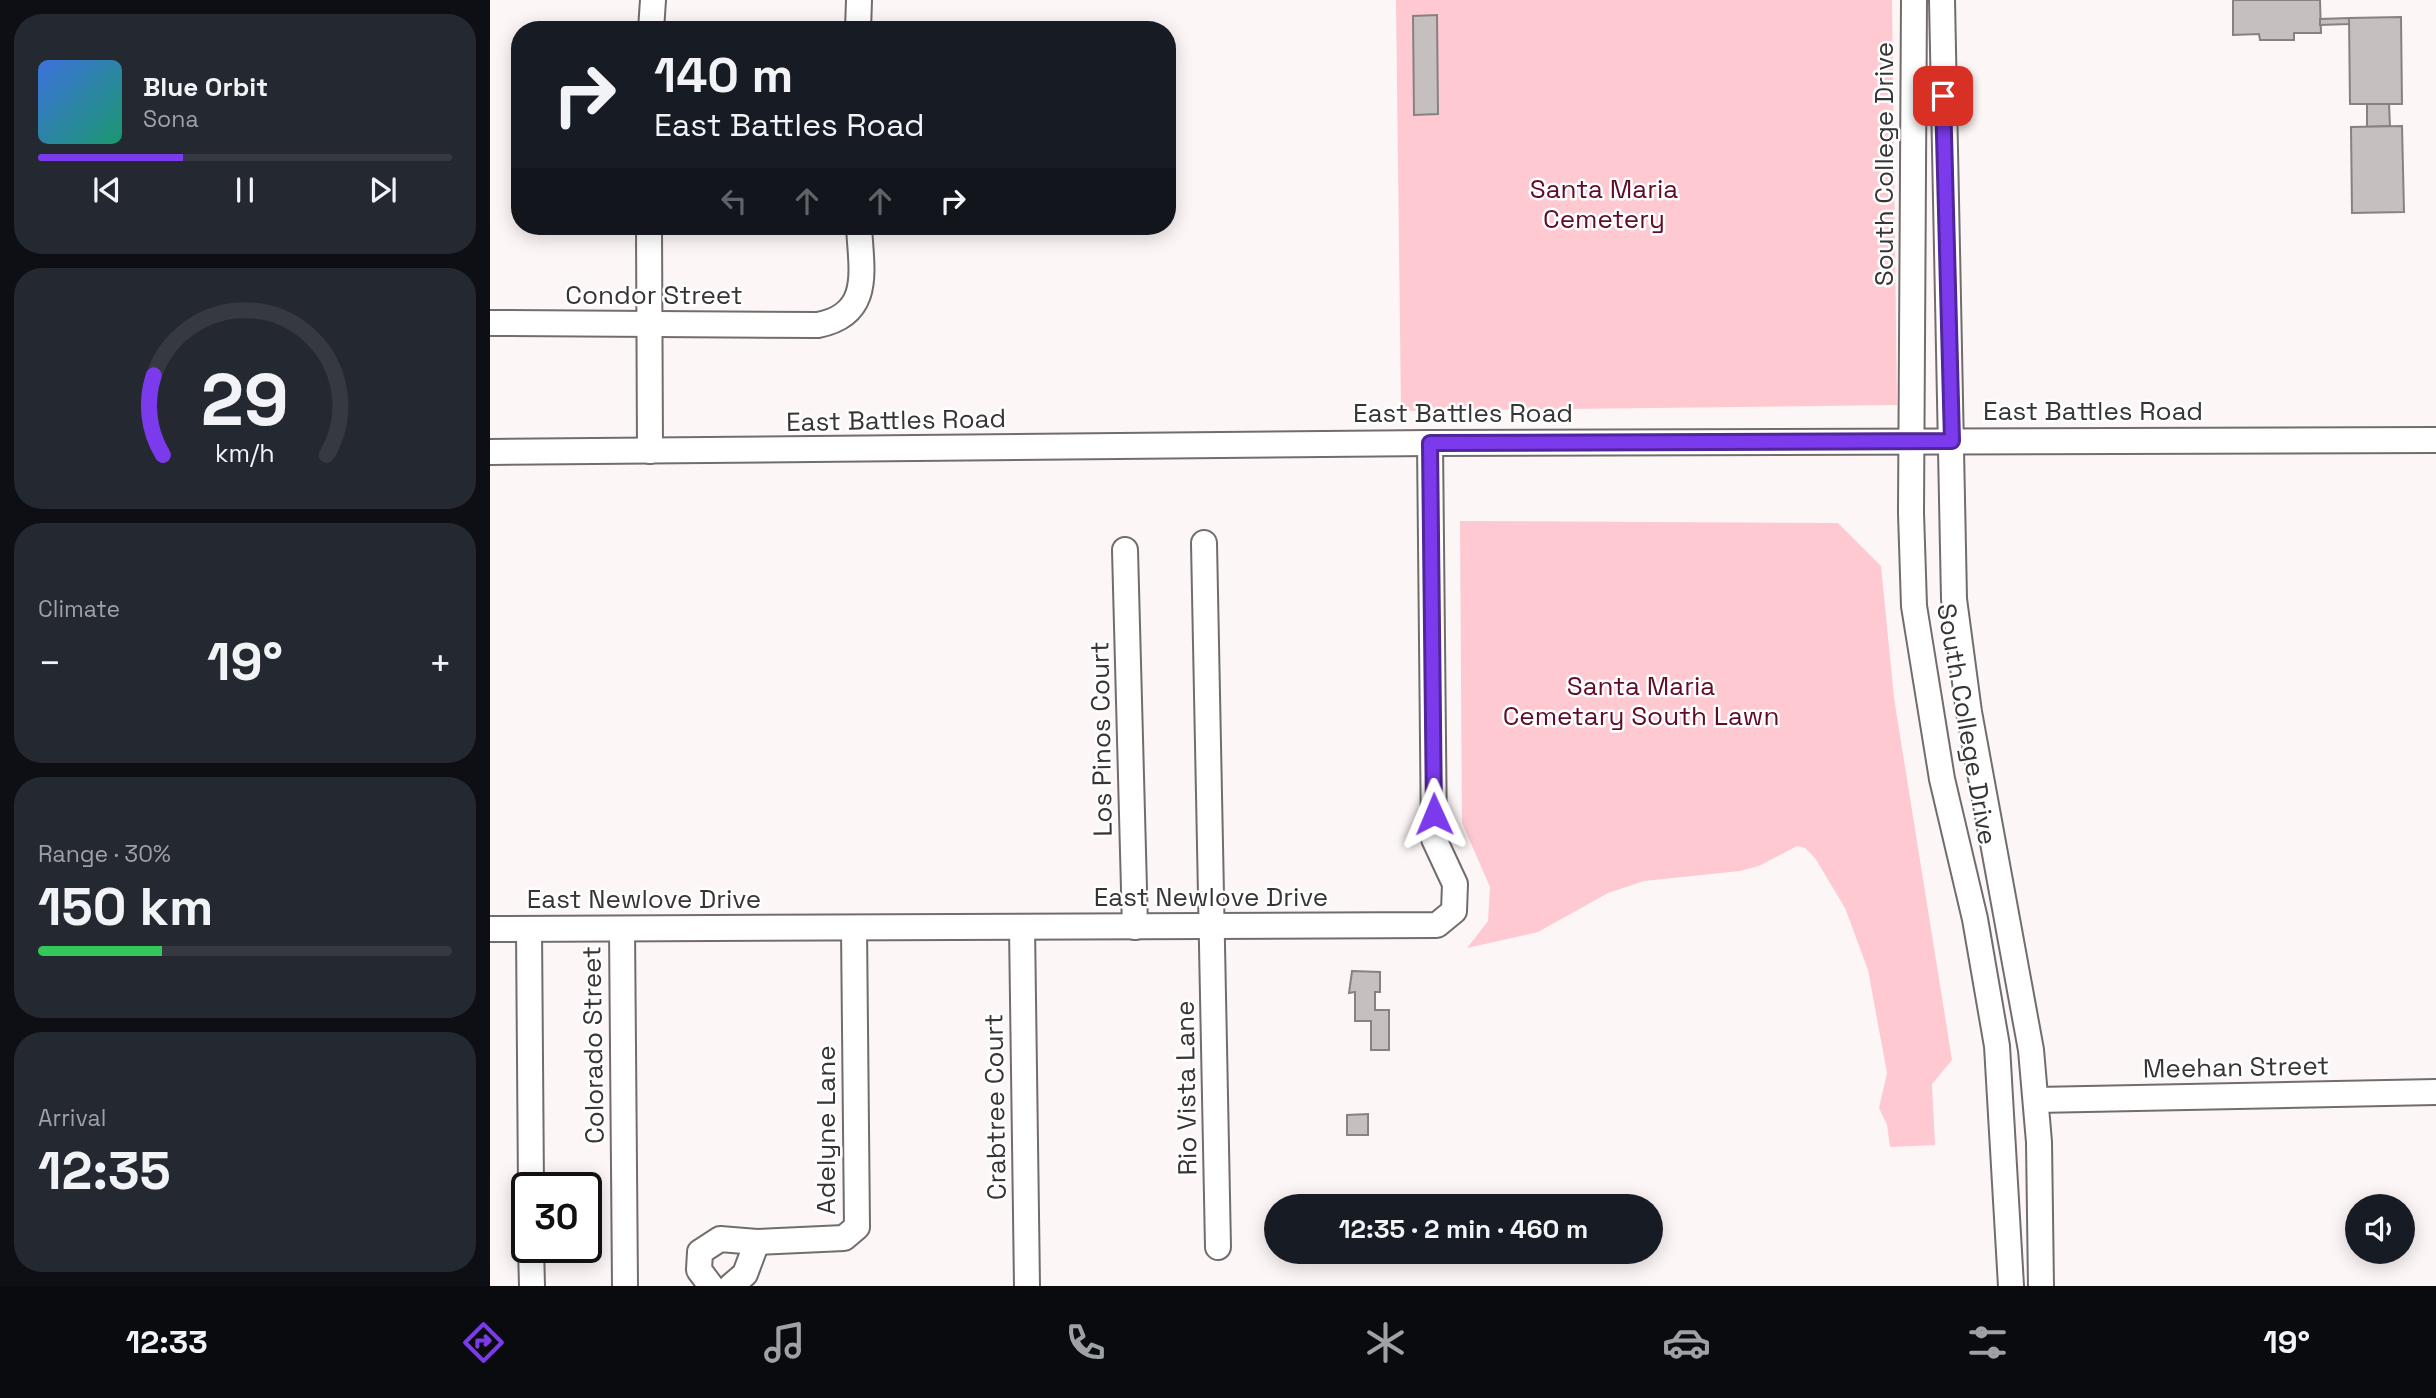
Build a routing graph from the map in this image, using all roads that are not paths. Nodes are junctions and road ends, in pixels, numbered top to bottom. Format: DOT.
graph roads {
  1 [pos="653,0"];
  2 [pos="859,0"];
  3 [pos="1914,0"];
  4 [pos="1942,0"];
  5 [pos="652,21"];
  6 [pos="858,21"];
  7 [pos="649,235"];
  8 [pos="859,235"];
  9 [pos="490,323"];
  10 [pos="649,325"];
  11 [pos="2436,440"];
  12 [pos="1912,441"];
  13 [pos="1952,441"];
  14 [pos="1430,443"];
  15 [pos="649,451"];
  16 [pos="490,452"];
  17 [pos="1204,542"];
  18 [pos="1125,550"];
  19 [pos="1135,926"];
  20 [pos="1023,927"];
  21 [pos="1213,927"];
  22 [pos="855,928"];
  23 [pos="490,929"];
  24 [pos="529,929"];
  25 [pos="622,929"];
  26 [pos="2436,1092"];
  27 [pos="2036,1100"];
  28 [pos="531,1172"];
  29 [pos="757,1242"];
  30 [pos="1218,1247"];
  31 [pos="531,1263"];
  32 [pos="531,1286"];
  33 [pos="625,1286"];
  34 [pos="712,1286"];
  35 [pos="731,1286"];
  36 [pos="1027,1286"];
  37 [pos="2011,1286"];
  38 [pos="2041,1286"];
  1 -- 5 [label="street"];
  2 -- 6 [label="street"];
  3 -- 12 [label="street, South College Drive"];
  4 -- 13 [label="street, South College Drive"];
  7 -- 10 [label="street"];
  8 -- 10 [label="street, Condor Street"];
  9 -- 10 [label="street, Condor Street"];
  10 -- 15 [label="street"];
  11 -- 13 [label="street, East Battles Road"];
  12 -- 13 [label="street, East Battles Road"];
  12 -- 14 [label="street, East Battles Road"];
  12 -- 37 [label="street, South College Drive"];
  13 -- 27 [label="street, South College Drive"];
  14 -- 15 [label="street, East Battles Road"];
  14 -- 21 [label="street, East Newlove Drive"];
  15 -- 16 [label="street, East Battles Road"];
  17 -- 21 [label="street, Rio Vista Lane"];
  18 -- 19 [label="street, Los Pinos Court"];
  19 -- 20 [label="street, East Newlove Drive"];
  19 -- 21 [label="street, East Newlove Drive"];
  20 -- 22 [label="street, East Newlove Drive"];
  20 -- 36 [label="street, Crabtree Court"];
  21 -- 30 [label="street, Rio Vista Lane"];
  22 -- 25 [label="street, East Newlove Drive"];
  22 -- 29 [label="street, Adelyne Lane"];
  23 -- 24 [label="street, East Newlove Drive"];
  24 -- 25 [label="street, East Newlove Drive"];
  24 -- 28 [label="street"];
  25 -- 33 [label="street, Colorado Street"];
  26 -- 27 [label="street, Meehan Street"];
  27 -- 38 [label="street, South College Drive"];
  29 -- 34 [label="street, Adelyne Lane"];
  29 -- 35 [label="street"];
  31 -- 32 [label="street"];
}
